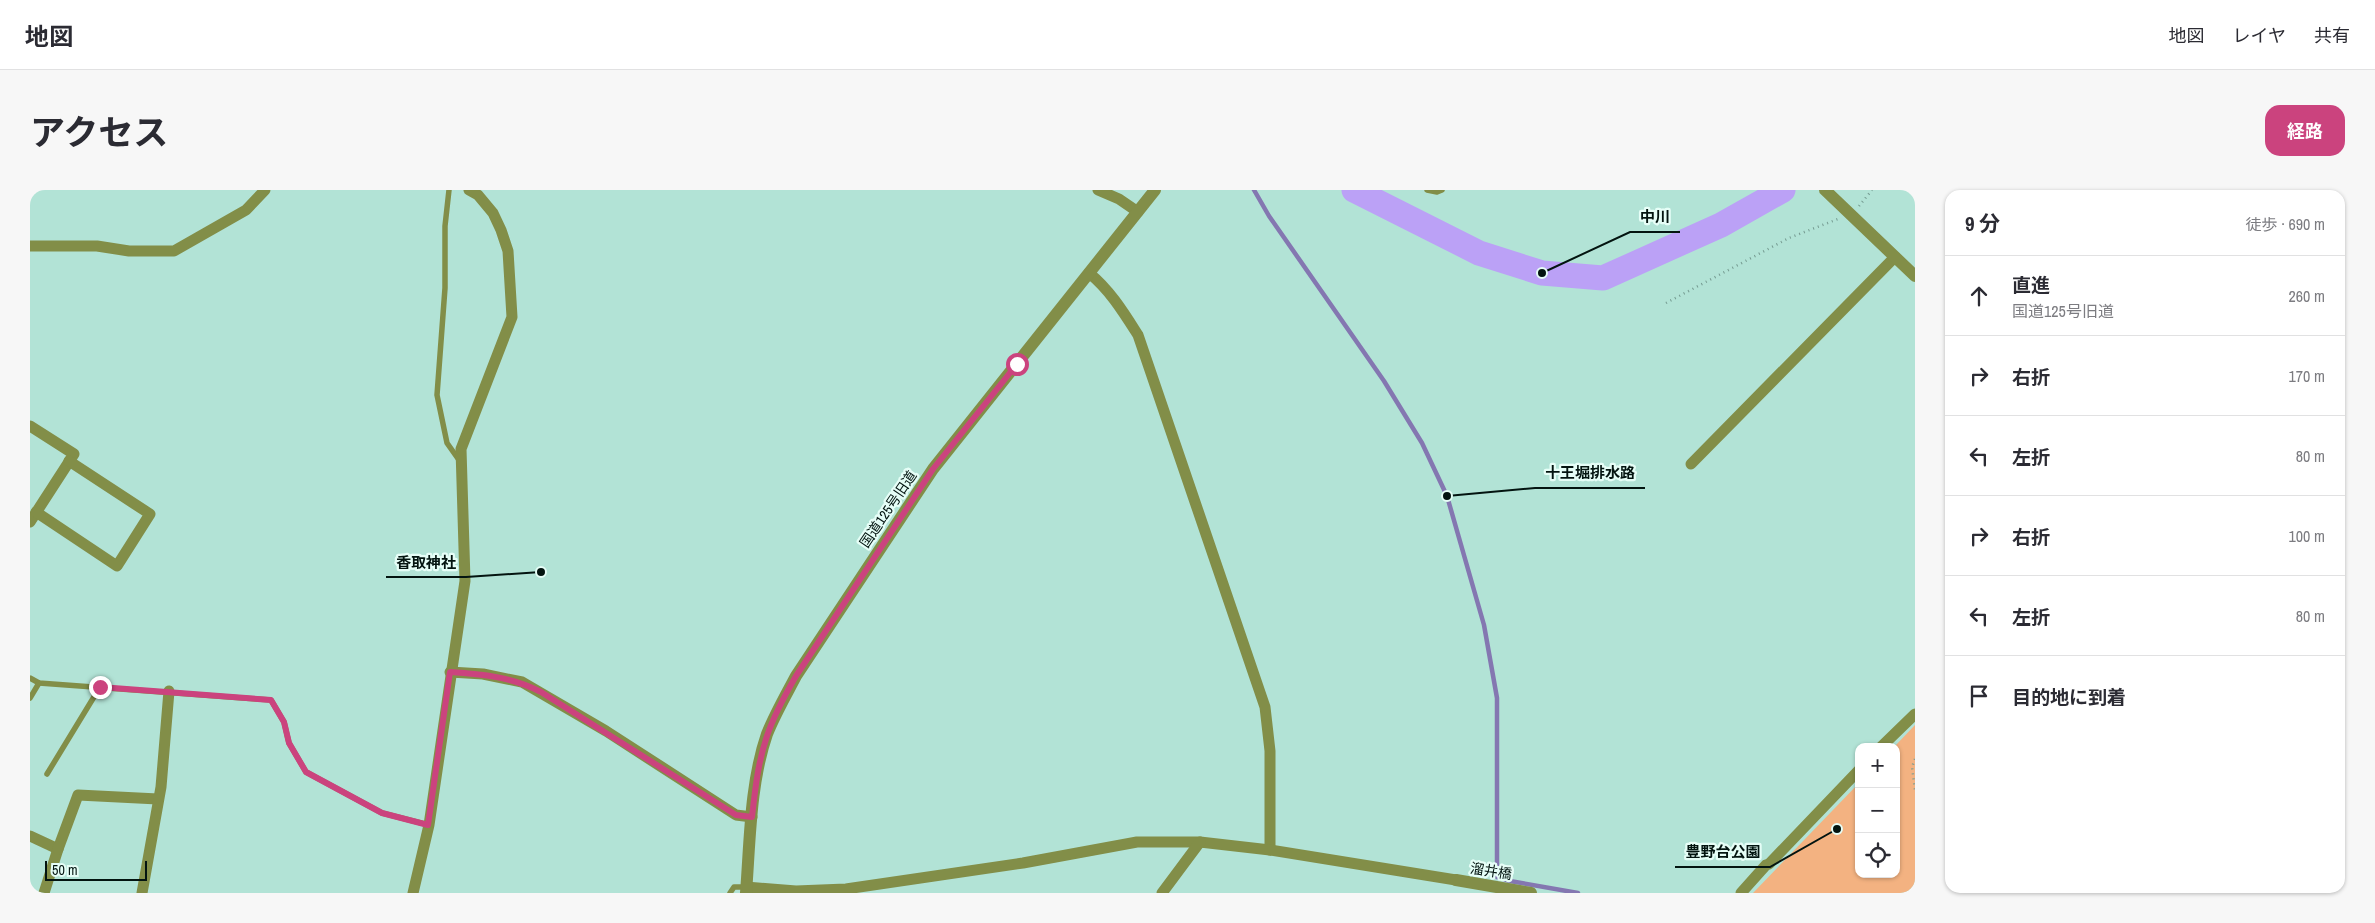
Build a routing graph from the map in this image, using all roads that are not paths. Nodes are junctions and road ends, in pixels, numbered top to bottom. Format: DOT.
graph roads {
  1 [pos="265,190"];
  2 [pos="449,190"];
  3 [pos="470,190"];
  4 [pos="1098,190"];
  5 [pos="1155,190"];
  6 [pos="1427,190"];
  7 [pos="1442,190"];
  8 [pos="1825,190"];
  9 [pos="1138,212"];
  10 [pos="30,246"];
  11 [pos="1895,257"];
  12 [pos="1089,273"];
  13 [pos="1915,276"];
  14 [pos="30,426"];
  15 [pos="69,462"];
  16 [pos="1691,464"];
  17 [pos="462,465"];
  18 [pos="33,517"];
  19 [pos="450,672"];
  20 [pos="30,678"];
  21 [pos="39,684"];
  22 [pos="100,687"];
  23 [pos="169,691"];
  24 [pos="30,698"];
  25 [pos="1915,714"];
  26 [pos="1885,743"];
  27 [pos="47,774"];
  28 [pos="1855,774"];
  29 [pos="158,799"];
  30 [pos="752,817"];
  31 [pos="428,825"];
  32 [pos="30,836"];
  33 [pos="1200,842"];
  34 [pos="58,849"];
  35 [pos="1270,850"];
  36 [pos="1456,880"];
  37 [pos="746,890"];
  38 [pos="1526,892"];
  39 [pos="44,893"];
  40 [pos="142,893"];
  41 [pos="413,893"];
  42 [pos="730,893"];
  43 [pos="1162,893"];
  44 [pos="1741,893"];
  1 -- 10 [label="street"];
  2 -- 17 [label="lane"];
  3 -- 17 [label="street"];
  4 -- 9 [label="street"];
  5 -- 9 [label="street, 国道125号旧道"];
  6 -- 7 [label="lane"];
  8 -- 11 [label="street"];
  9 -- 12 [label="street, 国道125号旧道"];
  11 -- 13 [label="street"];
  11 -- 16 [label="street"];
  12 -- 30 [label="street, 国道125号旧道"];
  12 -- 35 [label="street"];
  14 -- 15 [label="street"];
  15 -- 18 [label="street"];
  15 -- 18 [label="street"];
  17 -- 19 [label="street"];
  19 -- 30 [label="street"];
  19 -- 31 [label="street"];
  20 -- 21 [label="lane"];
  21 -- 22 [label="lane"];
  21 -- 24 [label="lane"];
  22 -- 23 [label="lane"];
  22 -- 27 [label="lane"];
  23 -- 29 [label="street"];
  23 -- 31 [label="lane"];
  25 -- 26 [label="street"];
  28 -- 44 [label="street"];
  29 -- 34 [label="street"];
  29 -- 40 [label="street"];
  30 -- 37 [label="street, 国道125号旧道"];
  31 -- 41 [label="street"];
  32 -- 34 [label="street"];
  33 -- 35 [label="street"];
  33 -- 37 [label="street"];
  33 -- 43 [label="street"];
  34 -- 39 [label="street"];
  35 -- 36 [label="street"];
  36 -- 38 [label="street, 溜井橋"];
  37 -- 42 [label="lane"];
}
